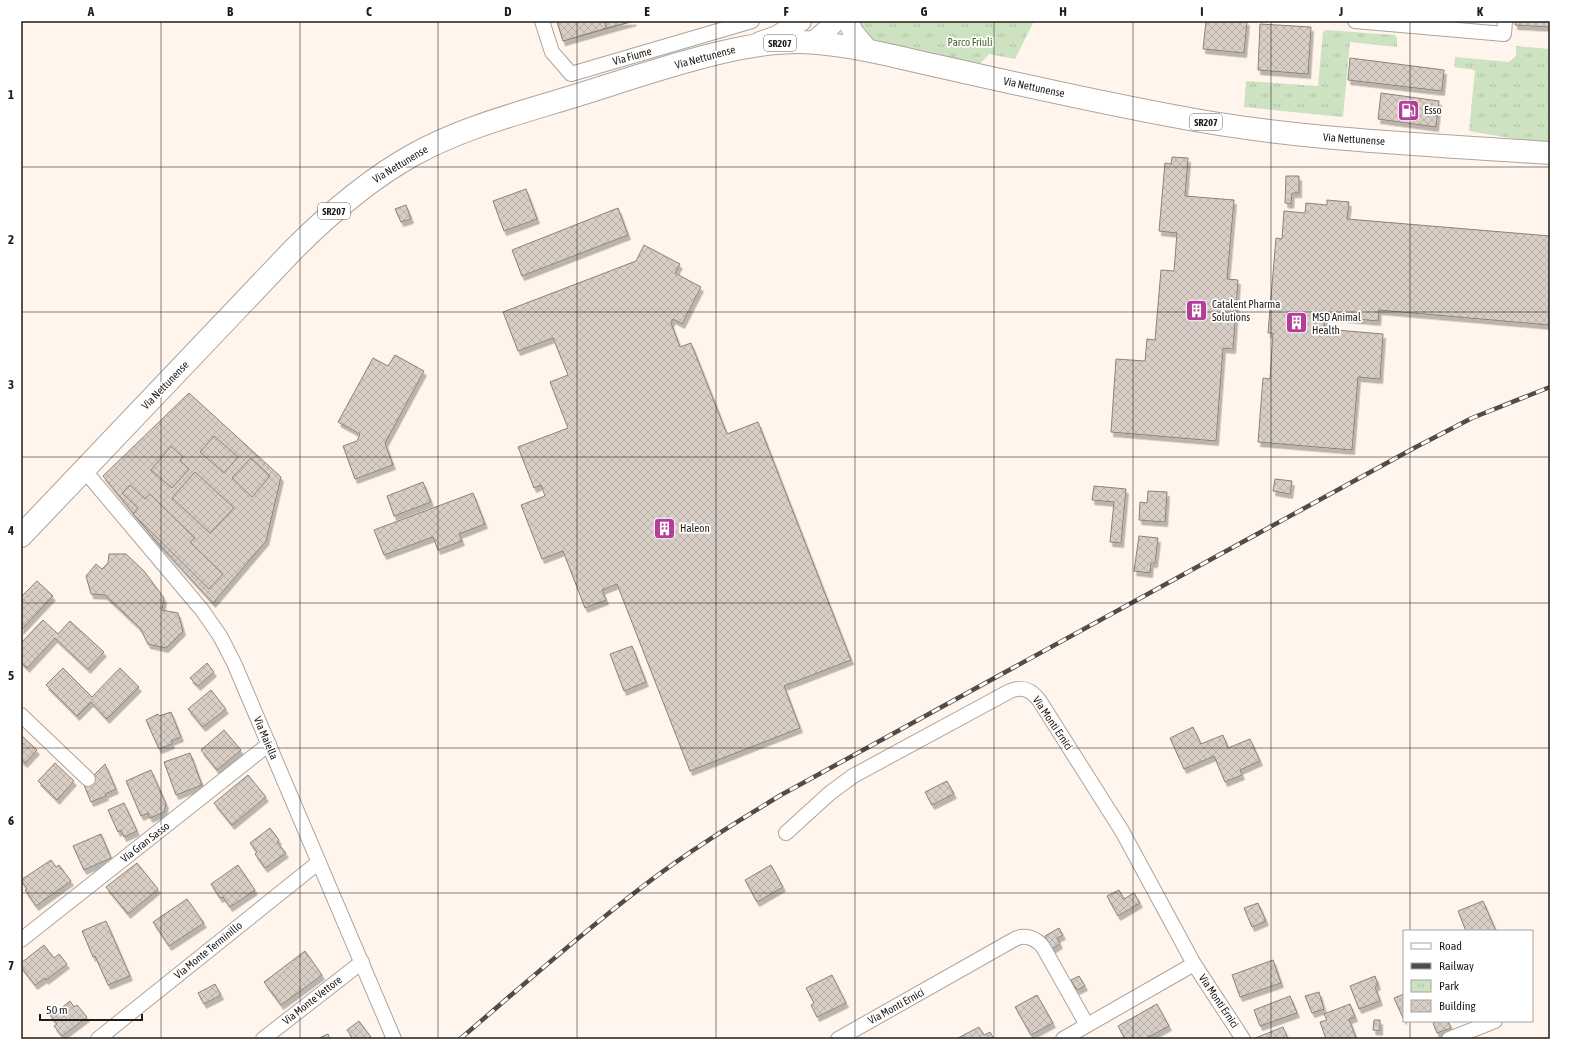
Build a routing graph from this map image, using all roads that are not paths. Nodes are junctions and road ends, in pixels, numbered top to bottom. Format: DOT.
graph roads {
  1 [pos="542,21"];
  2 [pos="752,21"];
  3 [pos="801,21"];
  4 [pos="816,21"];
  5 [pos="834,21"];
  6 [pos="848,21"];
  7 [pos="1355,21"];
  8 [pos="1505,21"];
  9 [pos="1421,24"];
  10 [pos="812,43"];
  11 [pos="749,46"];
  12 [pos="869,51"];
  13 [pos="1550,153"];
  14 [pos="84,470"];
  15 [pos="21,536"];
  16 [pos="21,715"];
  17 [pos="269,744"];
  18 [pos="88,779"];
  19 [pos="786,833"];
  20 [pos="319,862"];
  21 [pos="21,940"];
  22 [pos="362,962"];
  23 [pos="1194,964"];
  24 [pos="1492,1022"];
  25 [pos="1087,1025"];
  26 [pos="98,1039"];
  27 [pos="263,1039"];
  28 [pos="394,1039"];
  29 [pos="838,1039"];
  30 [pos="1063,1039"];
  31 [pos="1244,1039"];
  32 [pos="1449,1039"];
  1 -- 2 [label="street, Via Fiume"];
  3 -- 11 [label="street"];
  4 -- 10 [label="street"];
  5 -- 10 [label="street"];
  6 -- 12 [label="street"];
  7 -- 9 [label="street"];
  8 -- 9 [label="street"];
  10 -- 11 [label="main road, Via Nettunense / SR207"];
  10 -- 12 [label="main road, Via Nettunense / SR207"];
  11 -- 14 [label="main road, Via Nettunense / SR207"];
  12 -- 13 [label="main road, Via Nettunense / SR207"];
  14 -- 15 [label="main road, Via Nettunense / SR207"];
  14 -- 17 [label="street, Via Maiella"];
  16 -- 18 [label="street"];
  17 -- 20 [label="street, Via Maiella"];
  17 -- 21 [label="street, Via Gran Sasso"];
  19 -- 23 [label="street, Via Monti Ernici"];
  20 -- 22 [label="street, Via Maiella"];
  20 -- 26 [label="street, Via Monte Terminillo"];
  22 -- 27 [label="street, Via Monte Vettore"];
  22 -- 28 [label="street, Via Maiella"];
  23 -- 25 [label="street, Via Monti Ernici"];
  23 -- 31 [label="street, Via Monti Ernici"];
  24 -- 32 [label="street"];
  25 -- 29 [label="street, Via Monti Ernici"];
  25 -- 30 [label="street, Via Monti Ernici"];
}
